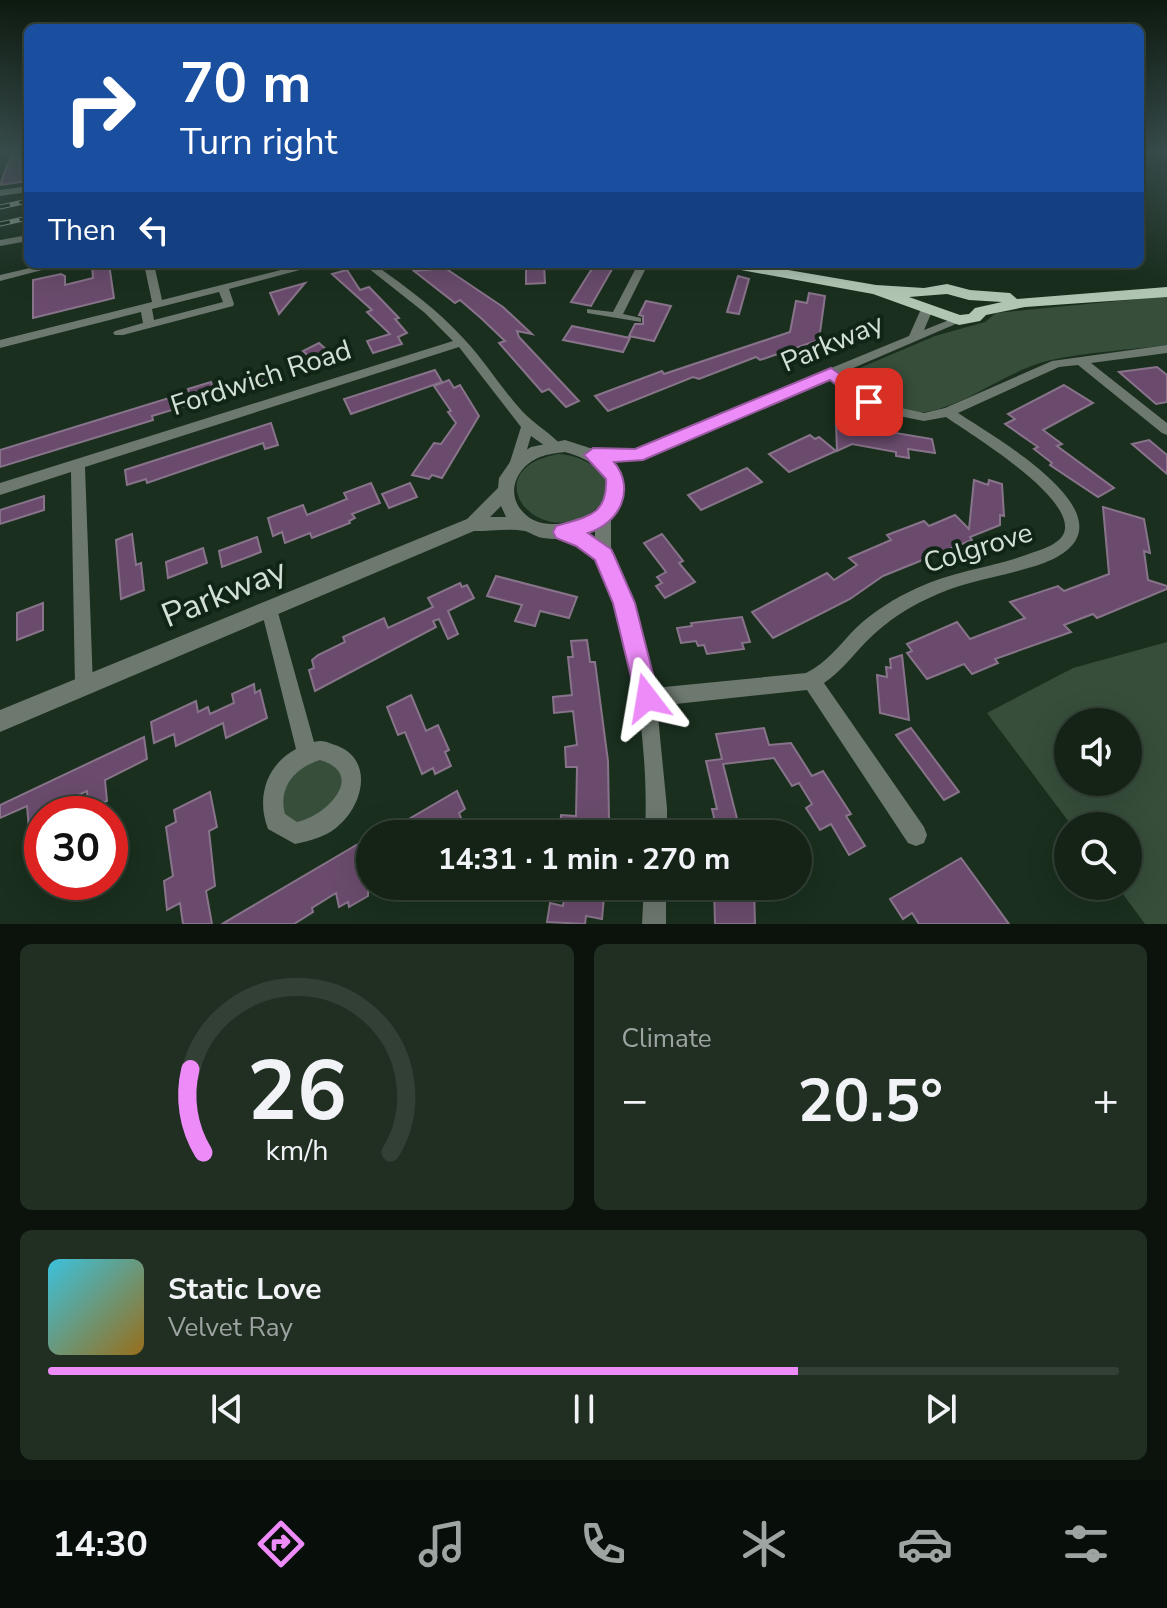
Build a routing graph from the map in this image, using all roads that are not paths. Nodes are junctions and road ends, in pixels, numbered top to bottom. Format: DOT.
graph roads {
  1 [pos="24,239"];
  2 [pos="0,243"];
  3 [pos="43,268"];
  4 [pos="150,268"];
  5 [pos="301,268"];
  6 [pos="373,268"];
  7 [pos="641,268"];
  8 [pos="752,268"];
  9 [pos="0,278"];
  10 [pos="223,288"];
  11 [pos="1167,292"];
  12 [pos="969,295"];
  13 [pos="1025,302"];
  14 [pos="158,304"];
  15 [pos="926,304"];
  16 [pos="146,307"];
  17 [pos="591,311"];
  18 [pos="981,311"];
  19 [pos="616,316"];
  20 [pos="637,320"];
  21 [pos="959,320"];
  22 [pos="149,325"];
  23 [pos="119,333"];
  24 [pos="915,336"];
  25 [pos="461,342"];
  26 [pos="0,344"];
  27 [pos="1167,349"];
  28 [pos="1080,360"];
  29 [pos="831,373"];
  30 [pos="948,412"];
  31 [pos="527,428"];
  32 [pos="1167,430"];
  33 [pos="556,447"];
  34 [pos="593,455"];
  35 [pos="636,455"];
  36 [pos="517,462"];
  37 [pos="78,464"];
  38 [pos="615,479"];
  39 [pos="0,489"];
  40 [pos="503,493"];
  41 [pos="603,518"];
  42 [pos="473,524"];
  43 [pos="525,524"];
  44 [pos="563,532"];
  45 [pos="603,555"];
  46 [pos="269,609"];
  47 [pos="811,680"];
  48 [pos="84,686"];
  49 [pos="647,698"];
  50 [pos="0,721"];
  51 [pos="307,753"];
  52 [pos="655,820"];
  53 [pos="916,835"];
  54 [pos="655,900"];
  55 [pos="654,924"];
  1 -- 2 [label="street"];
  3 -- 9 [label="street"];
  4 -- 14 [label="street"];
  5 -- 10 [label="street"];
  6 -- 25 [label="street"];
  7 -- 19 [label="street"];
  8 -- 15 [label="main road"];
  10 -- 14 [label="street"];
  10 -- 22 [label="street"];
  11 -- 13 [label="main road"];
  12 -- 13 [label="main road"];
  12 -- 15 [label="main road"];
  12 -- 18 [label="main road"];
  13 -- 18 [label="main road"];
  14 -- 16 [label="street"];
  15 -- 21 [label="main road"];
  15 -- 24 [label="street, Parkway"];
  16 -- 22 [label="street"];
  16 -- 26 [label="street"];
  17 -- 19 [label="street"];
  18 -- 21 [label="main road"];
  19 -- 20 [label="street"];
  21 -- 24 [label="street, Parkway"];
  22 -- 23 [label="street"];
  24 -- 29 [label="street, Parkway"];
  25 -- 31 [label="street"];
  25 -- 37 [label="street, Fordwich Road"];
  27 -- 28 [label="street"];
  28 -- 30 [label="street"];
  28 -- 32 [label="street"];
  29 -- 30 [label="street"];
  29 -- 35 [label="street, Parkway"];
  30 -- 47 [label="street, Colgrove"];
  31 -- 33 [label="street"];
  31 -- 36 [label="street"];
  33 -- 34 [label="street"];
  33 -- 36 [label="street"];
  34 -- 35 [label="street, Parkway"];
  34 -- 38 [label="street"];
  35 -- 38 [label="street, Parkway"];
  36 -- 40 [label="street"];
  37 -- 39 [label="street, Fordwich Road"];
  37 -- 48 [label="street"];
  38 -- 41 [label="street"];
  40 -- 42 [label="street, Parkway"];
  40 -- 43 [label="street"];
  41 -- 44 [label="street"];
  41 -- 45 [label="street"];
  42 -- 43 [label="street, Parkway"];
  42 -- 46 [label="street, Parkway"];
  43 -- 44 [label="street"];
  44 -- 45 [label="street"];
  45 -- 49 [label="street"];
  46 -- 48 [label="street, Parkway"];
  46 -- 51 [label="street"];
  47 -- 49 [label="street"];
  47 -- 53 [label="street"];
  48 -- 50 [label="street, Parkway"];
  49 -- 52 [label="street"];
  54 -- 55 [label="street"];
}
